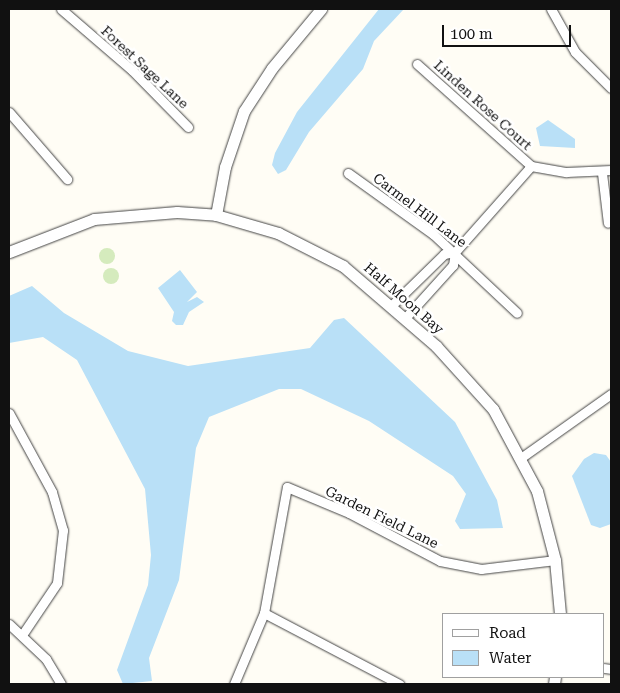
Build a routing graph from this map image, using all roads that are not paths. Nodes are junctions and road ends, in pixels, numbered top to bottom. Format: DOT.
graph roads {
  1 [pos="61,9"];
  2 [pos="321,9"];
  3 [pos="551,9"];
  4 [pos="416,64"];
  5 [pos="611,88"];
  6 [pos="9,112"];
  7 [pos="188,126"];
  8 [pos="531,166"];
  9 [pos="611,170"];
  10 [pos="348,173"];
  11 [pos="602,173"];
  12 [pos="67,179"];
  13 [pos="216,216"];
  14 [pos="608,223"];
  15 [pos="9,252"];
  16 [pos="455,252"];
  17 [pos="392,305"];
  18 [pos="517,313"];
  19 [pos="406,318"];
  20 [pos="611,394"];
  21 [pos="9,413"];
  22 [pos="522,458"];
  23 [pos="555,560"];
  24 [pos="264,613"];
  25 [pos="560,613"];
  26 [pos="9,624"];
  27 [pos="22,635"];
  28 [pos="61,684"];
  29 [pos="234,684"];
  30 [pos="399,684"];
  1 -- 7 [label="street, Forest Sage Lane"];
  2 -- 13 [label="street"];
  3 -- 5 [label="street"];
  4 -- 8 [label="street, Linden Rose Court"];
  6 -- 12 [label="street"];
  8 -- 11 [label="street"];
  8 -- 16 [label="street"];
  9 -- 11 [label="street"];
  10 -- 16 [label="street, Carmel Hill Lane"];
  11 -- 14 [label="street"];
  13 -- 15 [label="street, Half Moon Bay"];
  13 -- 17 [label="street, Half Moon Bay"];
  16 -- 17 [label="street"];
  16 -- 18 [label="street, Carmel Hill Lane"];
  16 -- 19 [label="street"];
  17 -- 19 [label="street, Half Moon Bay"];
  19 -- 22 [label="street, Half Moon Bay"];
  20 -- 22 [label="street"];
  21 -- 27 [label="street"];
  22 -- 23 [label="street, Half Moon Bay"];
  23 -- 24 [label="street, Garden Field Lane"];
  23 -- 25 [label="street, Half Moon Bay"];
  24 -- 29 [label="street"];
  24 -- 30 [label="street"];
  26 -- 27 [label="street"];
  27 -- 28 [label="street"];
}
